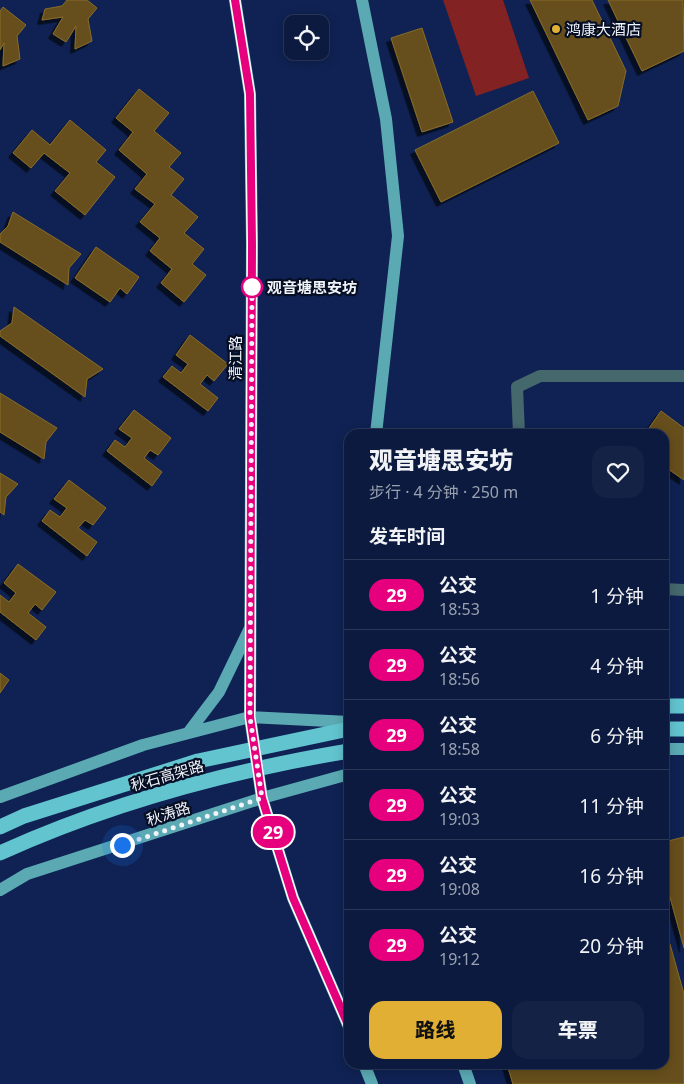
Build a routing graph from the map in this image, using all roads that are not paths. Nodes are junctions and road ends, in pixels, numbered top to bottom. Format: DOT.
graph roads {
  1 [pos="235,0"];
  2 [pos="362,0"];
  3 [pos="684,376"];
  4 [pos="377,429"];
  5 [pos="520,429"];
  6 [pos="669,589"];
  7 [pos="684,590"];
  8 [pos="251,627"];
  9 [pos="669,698"];
  10 [pos="684,700"];
  11 [pos="669,706"];
  12 [pos="684,706"];
  13 [pos="250,717"];
  14 [pos="344,722"];
  15 [pos="669,729"];
  16 [pos="684,729"];
  17 [pos="344,730"];
  18 [pos="188,733"];
  19 [pos="669,749"];
  20 [pos="684,749"];
  21 [pos="344,752"];
  22 [pos="344,775"];
  23 [pos="0,796"];
  24 [pos="262,798"];
  25 [pos="0,827"];
  26 [pos="0,853"];
  27 [pos="0,890"];
  28 [pos="344,1015"];
  29 [pos="366,1069"];
  30 [pos="465,1069"];
  31 [pos="372,1084"];
  32 [pos="470,1084"];
  1 -- 8 [label="main road, 清江路"];
  2 -- 4 [label="main road"];
  3 -- 5 [label="lane"];
  6 -- 7 [label="lane"];
  8 -- 13 [label="main road, 清江路"];
  8 -- 18 [label="main road"];
  9 -- 10 [label="main road"];
  11 -- 12 [label="highway"];
  13 -- 14 [label="main road"];
  13 -- 18 [label="main road"];
  13 -- 24 [label="main road, 清江路"];
  15 -- 16 [label="highway"];
  17 -- 25 [label="highway, 秋石高架路, bridge"];
  18 -- 23 [label="main road"];
  19 -- 20 [label="main road"];
  21 -- 26 [label="highway, 秋石高架路, bridge"];
  22 -- 24 [label="main road, 秋涛路"];
  24 -- 27 [label="main road, 秋涛路"];
  24 -- 28 [label="main road, 清江路"];
  29 -- 31 [label="main road"];
  30 -- 32 [label="main road"];
}
